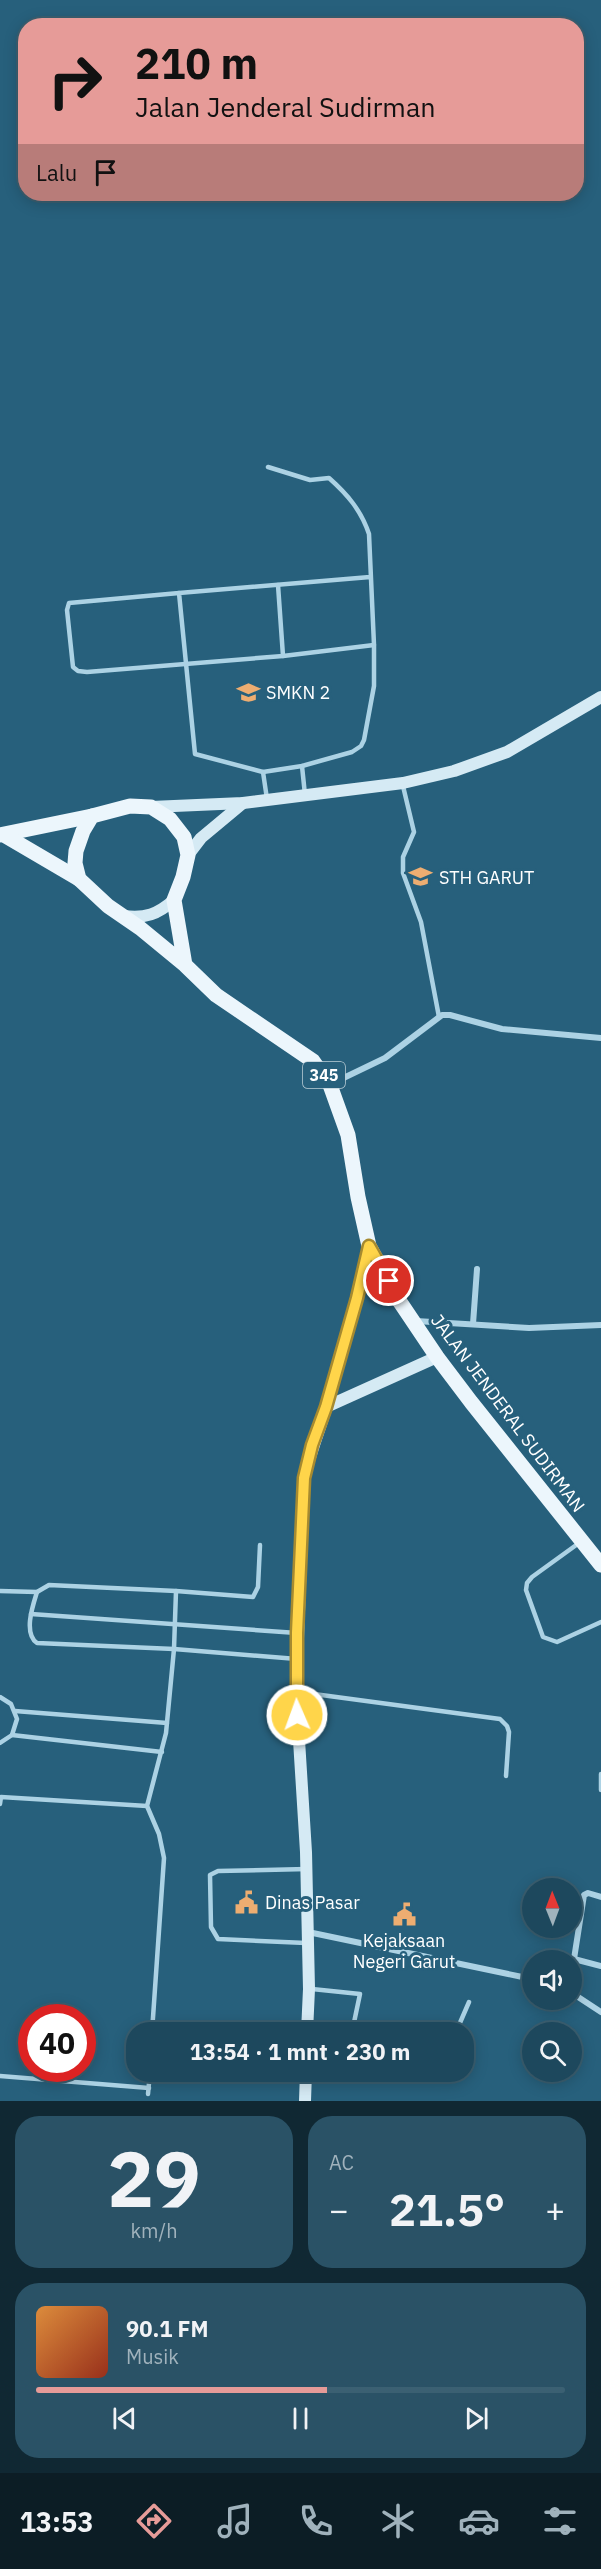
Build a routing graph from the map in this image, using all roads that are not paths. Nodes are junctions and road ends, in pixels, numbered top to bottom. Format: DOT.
graph roads {
  1 [pos="268,467"];
  2 [pos="370,577"];
  3 [pos="278,585"];
  4 [pos="179,593"];
  5 [pos="374,645"];
  6 [pos="283,656"];
  7 [pos="185,665"];
  8 [pos="601,697"];
  9 [pos="302,766"];
  10 [pos="263,772"];
  11 [pos="403,783"];
  12 [pos="305,795"];
  13 [pos="267,800"];
  14 [pos="243,803"];
  15 [pos="151,807"];
  16 [pos="92,816"];
  17 [pos="2,835"];
  18 [pos="188,855"];
  19 [pos="79,879"];
  20 [pos="174,900"];
  21 [pos="124,916"];
  22 [pos="185,965"];
  23 [pos="439,1017"];
  24 [pos="601,1038"];
  25 [pos="330,1084"];
  26 [pos="369,1246"];
  27 [pos="477,1269"];
  28 [pos="413,1321"];
  29 [pos="473,1324"];
  30 [pos="601,1325"];
  31 [pos="437,1357"];
  32 [pos="326,1407"];
  33 [pos="581,1542"];
  34 [pos="260,1545"];
  35 [pos="601,1565"];
  36 [pos="0,1591"];
  37 [pos="176,1591"];
  38 [pos="37,1592"];
  39 [pos="31,1614"];
  40 [pos="601,1622"];
  41 [pos="174,1624"];
  42 [pos="297,1633"];
  43 [pos="174,1649"];
  44 [pos="297,1659"];
  45 [pos="296,1692"];
  46 [pos="0,1697"];
  47 [pos="15,1711"];
  48 [pos="167,1723"];
  49 [pos="12,1735"];
  50 [pos="0,1743"];
  51 [pos="162,1752"];
  52 [pos="601,1774"];
  53 [pos="506,1776"];
  54 [pos="601,1790"];
  55 [pos="0,1795"];
  56 [pos="0,1804"];
  57 [pos="147,1806"];
  58 [pos="307,1869"];
  59 [pos="601,1897"];
  60 [pos="308,1938"];
  61 [pos="575,1950"];
  62 [pos="582,1961"];
  63 [pos="601,1966"];
  64 [pos="522,1977"];
  65 [pos="309,1989"];
  66 [pos="582,2000"];
  67 [pos="469,2002"];
  68 [pos="601,2012"];
  69 [pos="153,2022"];
  70 [pos="307,2022"];
  71 [pos="353,2022"];
  72 [pos="460,2022"];
  73 [pos="0,2076"];
  74 [pos="149,2082"];
  75 [pos="306,2082"];
  76 [pos="149,2088"];
  77 [pos="148,2094"];
  78 [pos="305,2101"];
  1 -- 2 [label="lane"];
  2 -- 3 [label="lane"];
  2 -- 5 [label="lane"];
  3 -- 4 [label="lane"];
  3 -- 6 [label="lane"];
  4 -- 7 [label="lane"];
  4 -- 7 [label="lane"];
  5 -- 6 [label="lane"];
  5 -- 9 [label="lane"];
  6 -- 7 [label="lane"];
  7 -- 10 [label="lane"];
  8 -- 11 [label="street"];
  9 -- 10 [label="lane"];
  9 -- 12 [label="lane"];
  10 -- 13 [label="lane"];
  11 -- 12 [label="street"];
  11 -- 23 [label="lane"];
  12 -- 13 [label="street"];
  13 -- 14 [label="street"];
  14 -- 15 [label="street"];
  14 -- 18 [label="street"];
  15 -- 16 [label="main road"];
  15 -- 18 [label="main road"];
  16 -- 17 [label="main road"];
  16 -- 19 [label="main road"];
  17 -- 19 [label="main road, 345"];
  18 -- 20 [label="main road"];
  19 -- 21 [label="main road, 345"];
  20 -- 21 [label="street"];
  20 -- 22 [label="main road"];
  21 -- 22 [label="main road, JALAN JENDERAL SUDIRMAN / 345"];
  22 -- 25 [label="main road, JALAN JENDERAL SUDIRMAN / 345"];
  23 -- 24 [label="street"];
  23 -- 25 [label="street"];
  25 -- 26 [label="main road, JALAN JENDERAL SUDIRMAN / 345"];
  26 -- 28 [label="main road, JALAN JENDERAL SUDIRMAN / 345"];
  26 -- 32 [label="street"];
  27 -- 29 [label="street"];
  28 -- 29 [label="street"];
  28 -- 31 [label="main road, JALAN JENDERAL SUDIRMAN / 345"];
  29 -- 30 [label="street"];
  31 -- 32 [label="street"];
  31 -- 33 [label="main road, JALAN JENDERAL SUDIRMAN / 345"];
  32 -- 42 [label="street"];
  33 -- 35 [label="main road, JALAN JENDERAL SUDIRMAN / 345"];
  33 -- 40 [label="lane"];
  34 -- 37 [label="lane"];
  36 -- 38 [label="lane"];
  37 -- 38 [label="lane"];
  37 -- 41 [label="lane"];
  38 -- 39 [label="lane"];
  39 -- 41 [label="lane"];
  39 -- 43 [label="lane"];
  41 -- 42 [label="lane"];
  41 -- 43 [label="lane"];
  42 -- 44 [label="street"];
  43 -- 44 [label="lane"];
  43 -- 48 [label="lane"];
  44 -- 45 [label="street"];
  45 -- 53 [label="lane"];
  45 -- 58 [label="street"];
  46 -- 47 [label="lane"];
  47 -- 48 [label="lane"];
  47 -- 49 [label="lane"];
  48 -- 51 [label="lane"];
  49 -- 50 [label="lane"];
  49 -- 51 [label="lane"];
  51 -- 57 [label="lane"];
  52 -- 54 [label="lane"];
  55 -- 56 [label="lane"];
  55 -- 57 [label="lane"];
  57 -- 69 [label="lane"];
  58 -- 60 [label="street"];
  58 -- 60 [label="lane"];
  59 -- 61 [label="street"];
  60 -- 64 [label="street"];
  60 -- 65 [label="street"];
  62 -- 63 [label="street"];
  65 -- 70 [label="street"];
  65 -- 71 [label="lane"];
  66 -- 68 [label="street"];
  67 -- 72 [label="lane"];
  73 -- 76 [label="lane"];
  74 -- 76 [label="lane"];
  75 -- 78 [label="street"];
  76 -- 77 [label="lane"];
}
